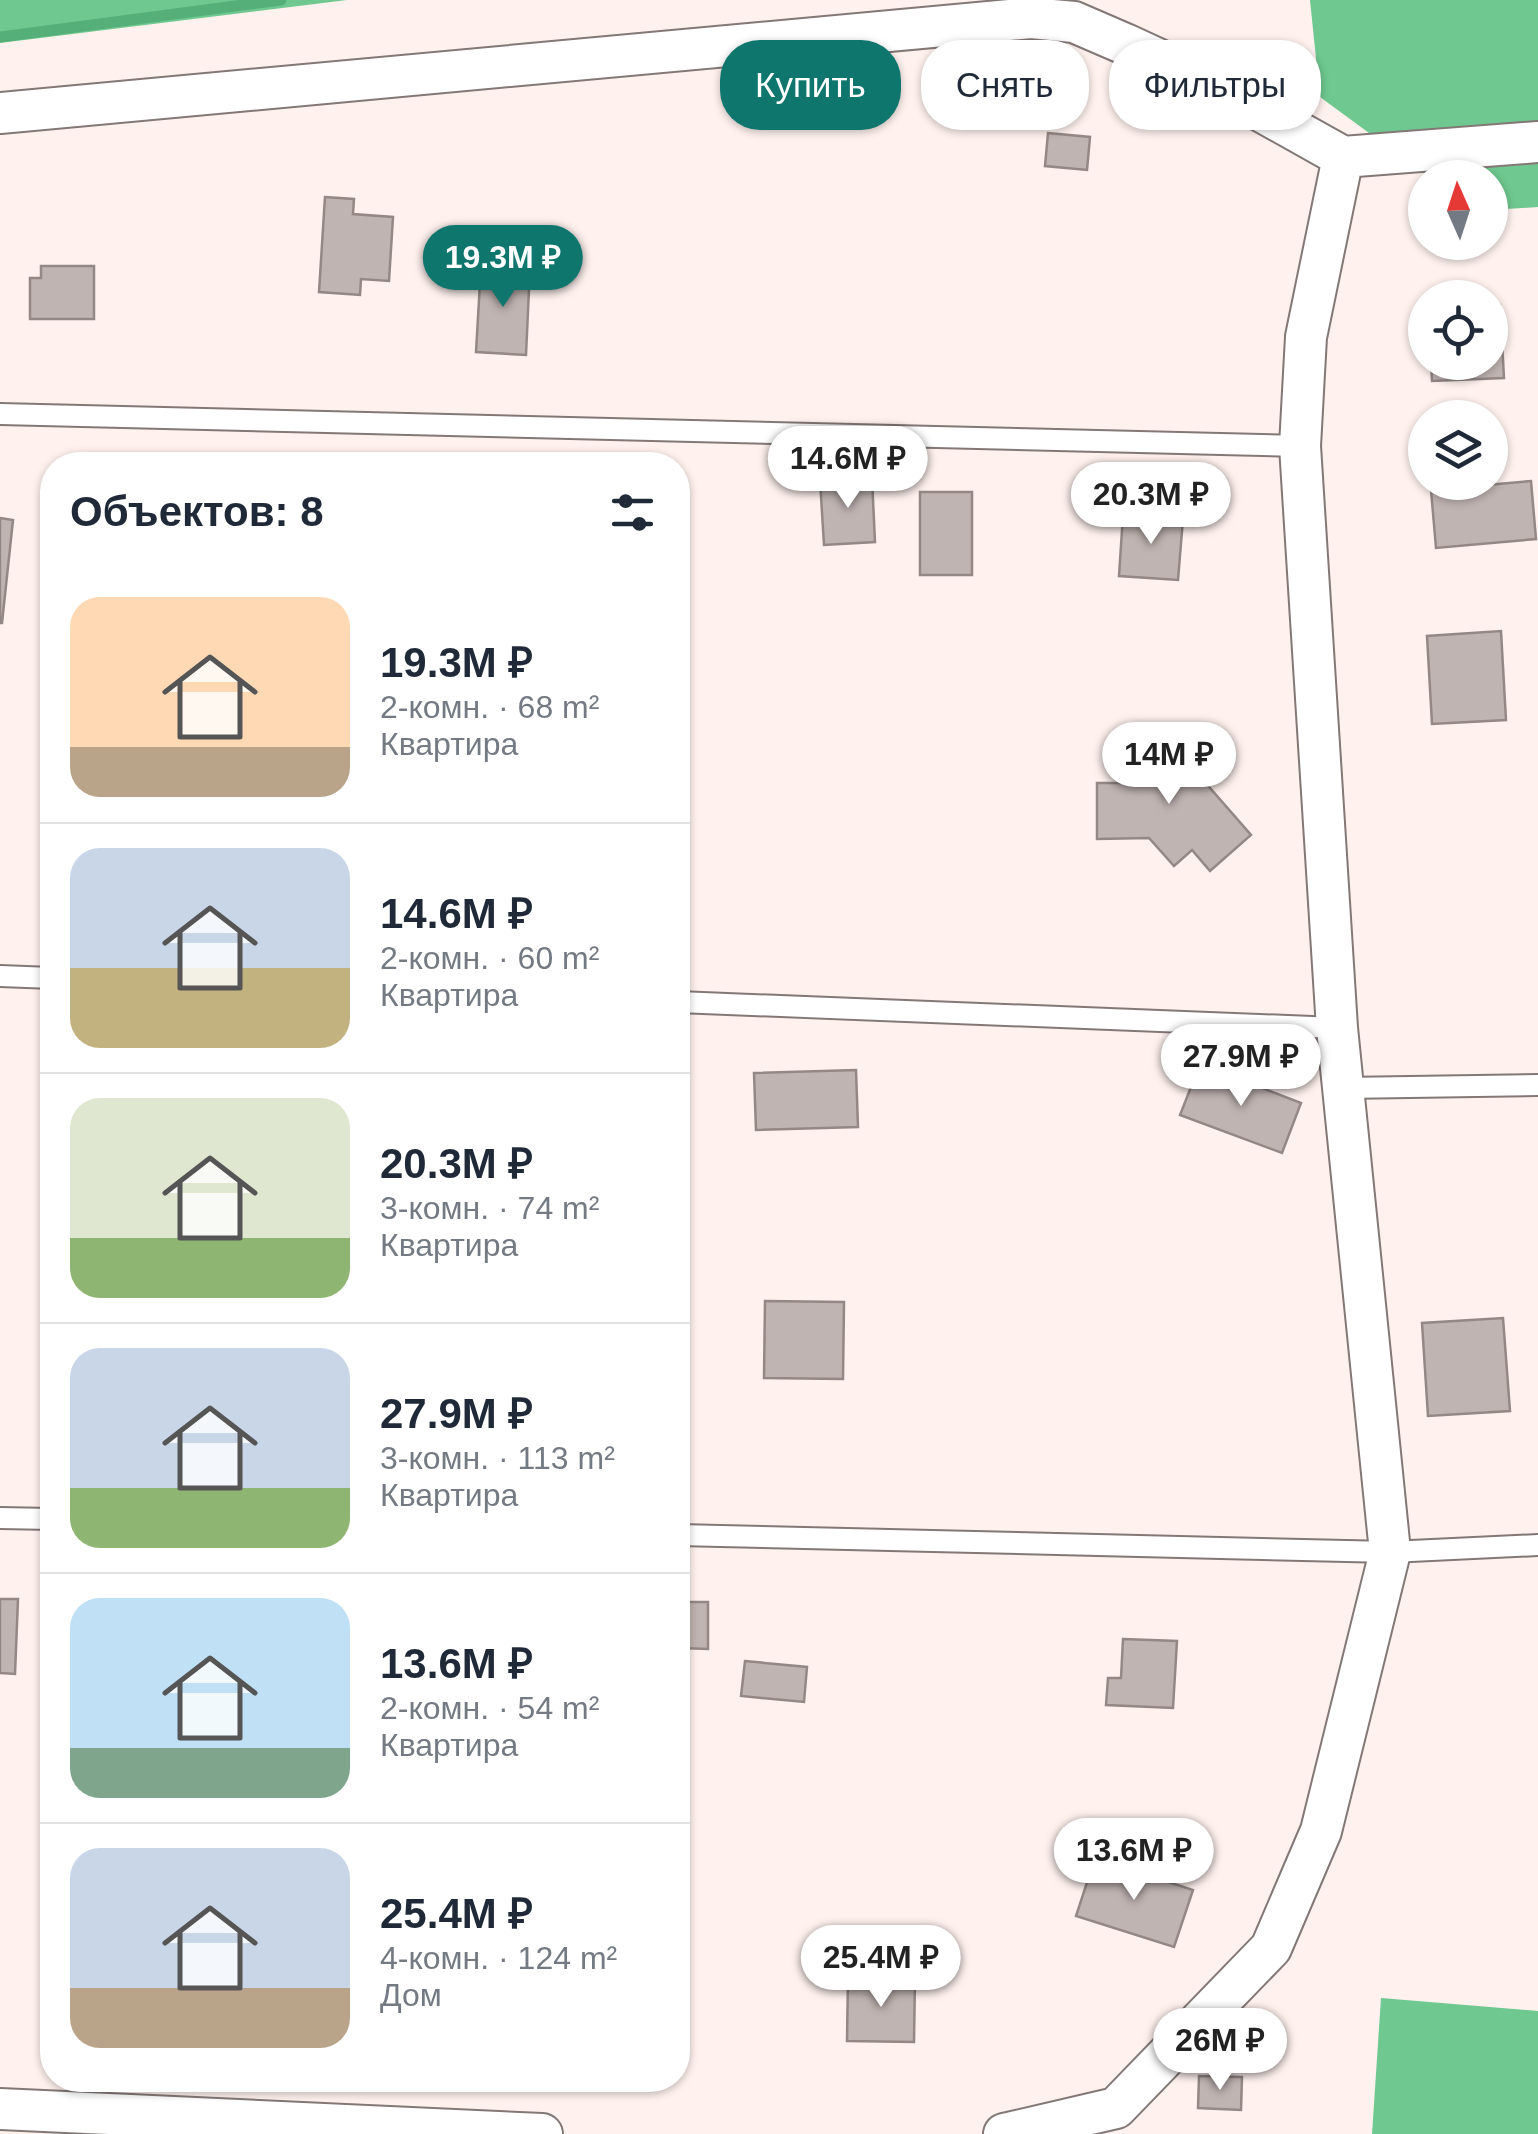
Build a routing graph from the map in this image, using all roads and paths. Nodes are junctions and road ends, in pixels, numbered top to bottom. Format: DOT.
graph roads {
  1 [pos="0,113"];
  2 [pos="1538,142"];
  3 [pos="1342,157"];
  4 [pos="0,414"];
  5 [pos="1300,446"];
  6 [pos="0,976"];
  7 [pos="40,978"];
  8 [pos="690,1002"];
  9 [pos="1337,1028"];
  10 [pos="1538,1085"];
  11 [pos="1344,1088"];
  12 [pos="0,1518"];
  13 [pos="40,1519"];
  14 [pos="690,1534"];
  15 [pos="1538,1545"];
  16 [pos="1390,1552"];
  17 [pos="0,2109"];
  18 [pos="542,2134"];
  19 [pos="1004,2134"];
  1 -- 3 [label="street"];
  2 -- 3 [label="street"];
  3 -- 5 [label="street"];
  4 -- 5 [label="lane"];
  5 -- 9 [label="street"];
  6 -- 7 [label="lane"];
  8 -- 9 [label="lane"];
  9 -- 11 [label="street"];
  10 -- 11 [label="lane"];
  11 -- 16 [label="street"];
  12 -- 13 [label="lane"];
  14 -- 16 [label="lane"];
  15 -- 16 [label="lane"];
  16 -- 19 [label="street"];
  17 -- 18 [label="street"];
}
